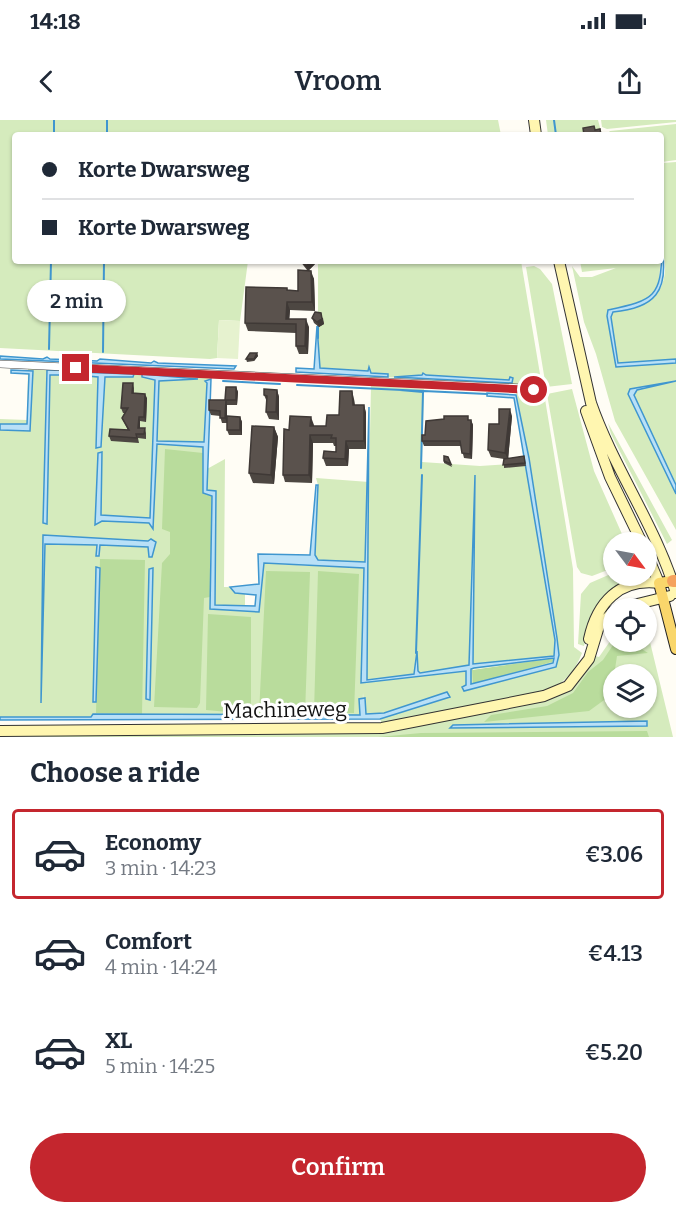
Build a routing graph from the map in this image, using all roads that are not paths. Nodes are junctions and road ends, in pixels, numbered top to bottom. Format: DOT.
graph roads {
  1 [pos="555,264"];
  2 [pos="561,264"];
  3 [pos="0,364"];
  4 [pos="545,389"];
  5 [pos="637,532"];
  6 [pos="657,578"];
  7 [pos="659,583"];
  8 [pos="629,586"];
  9 [pos="675,588"];
  10 [pos="663,597"];
  11 [pos="657,599"];
  12 [pos="603,622"];
  13 [pos="676,649"];
  14 [pos="564,686"];
  15 [pos="0,731"];
  1 -- 5 [label="street"];
  2 -- 9 [label="street"];
  3 -- 4 [label="street"];
  6 -- 7 [label="street"];
  7 -- 9 [label="main road"];
  7 -- 10 [label="main road"];
  8 -- 14 [label="street"];
  9 -- 10 [label="street"];
  10 -- 11 [label="street, Machineweg"];
  10 -- 13 [label="main road"];
  12 -- 14 [label="street, Machineweg"];
  14 -- 15 [label="street, Machineweg"];
}
